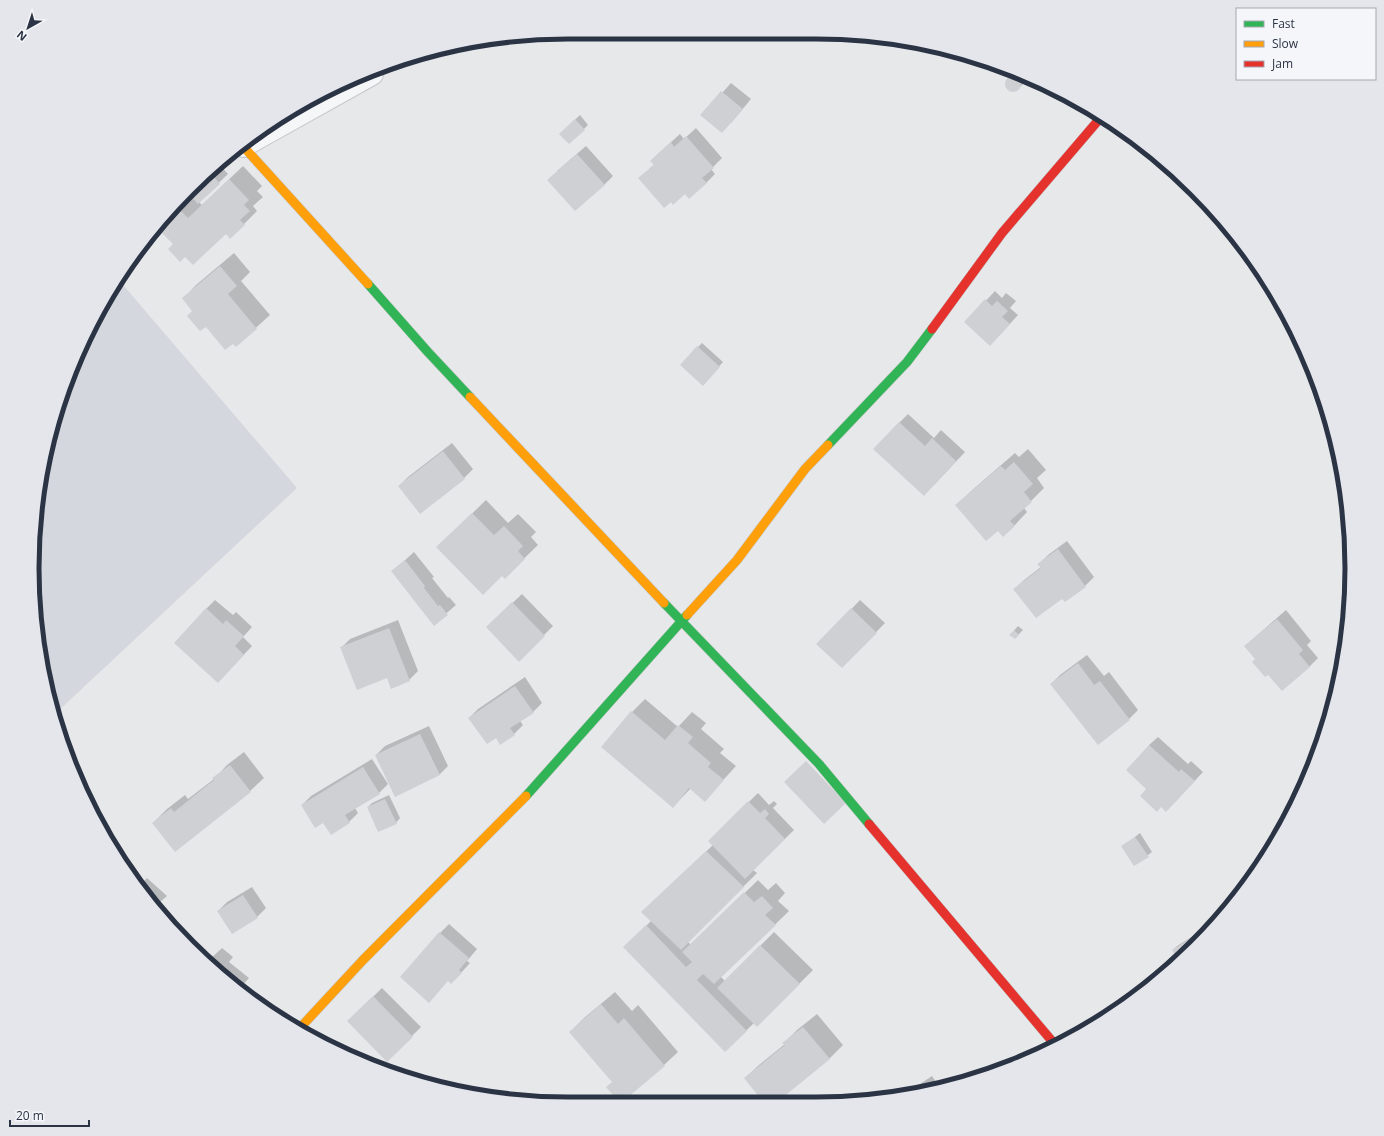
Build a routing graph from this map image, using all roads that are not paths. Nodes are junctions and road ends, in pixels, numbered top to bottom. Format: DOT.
graph roads {
  1 [pos="346,88"];
  2 [pos="1098,121"];
  3 [pos="272,129"];
  4 [pos="245,149"];
  5 [pos="681,621"];
  6 [pos="303,1026"];
  7 [pos="1052,1041"];
  1 -- 3 [label="street"];
  2 -- 5 [label="street"];
  4 -- 5 [label="street"];
  5 -- 6 [label="street"];
  5 -- 7 [label="street"];
}
